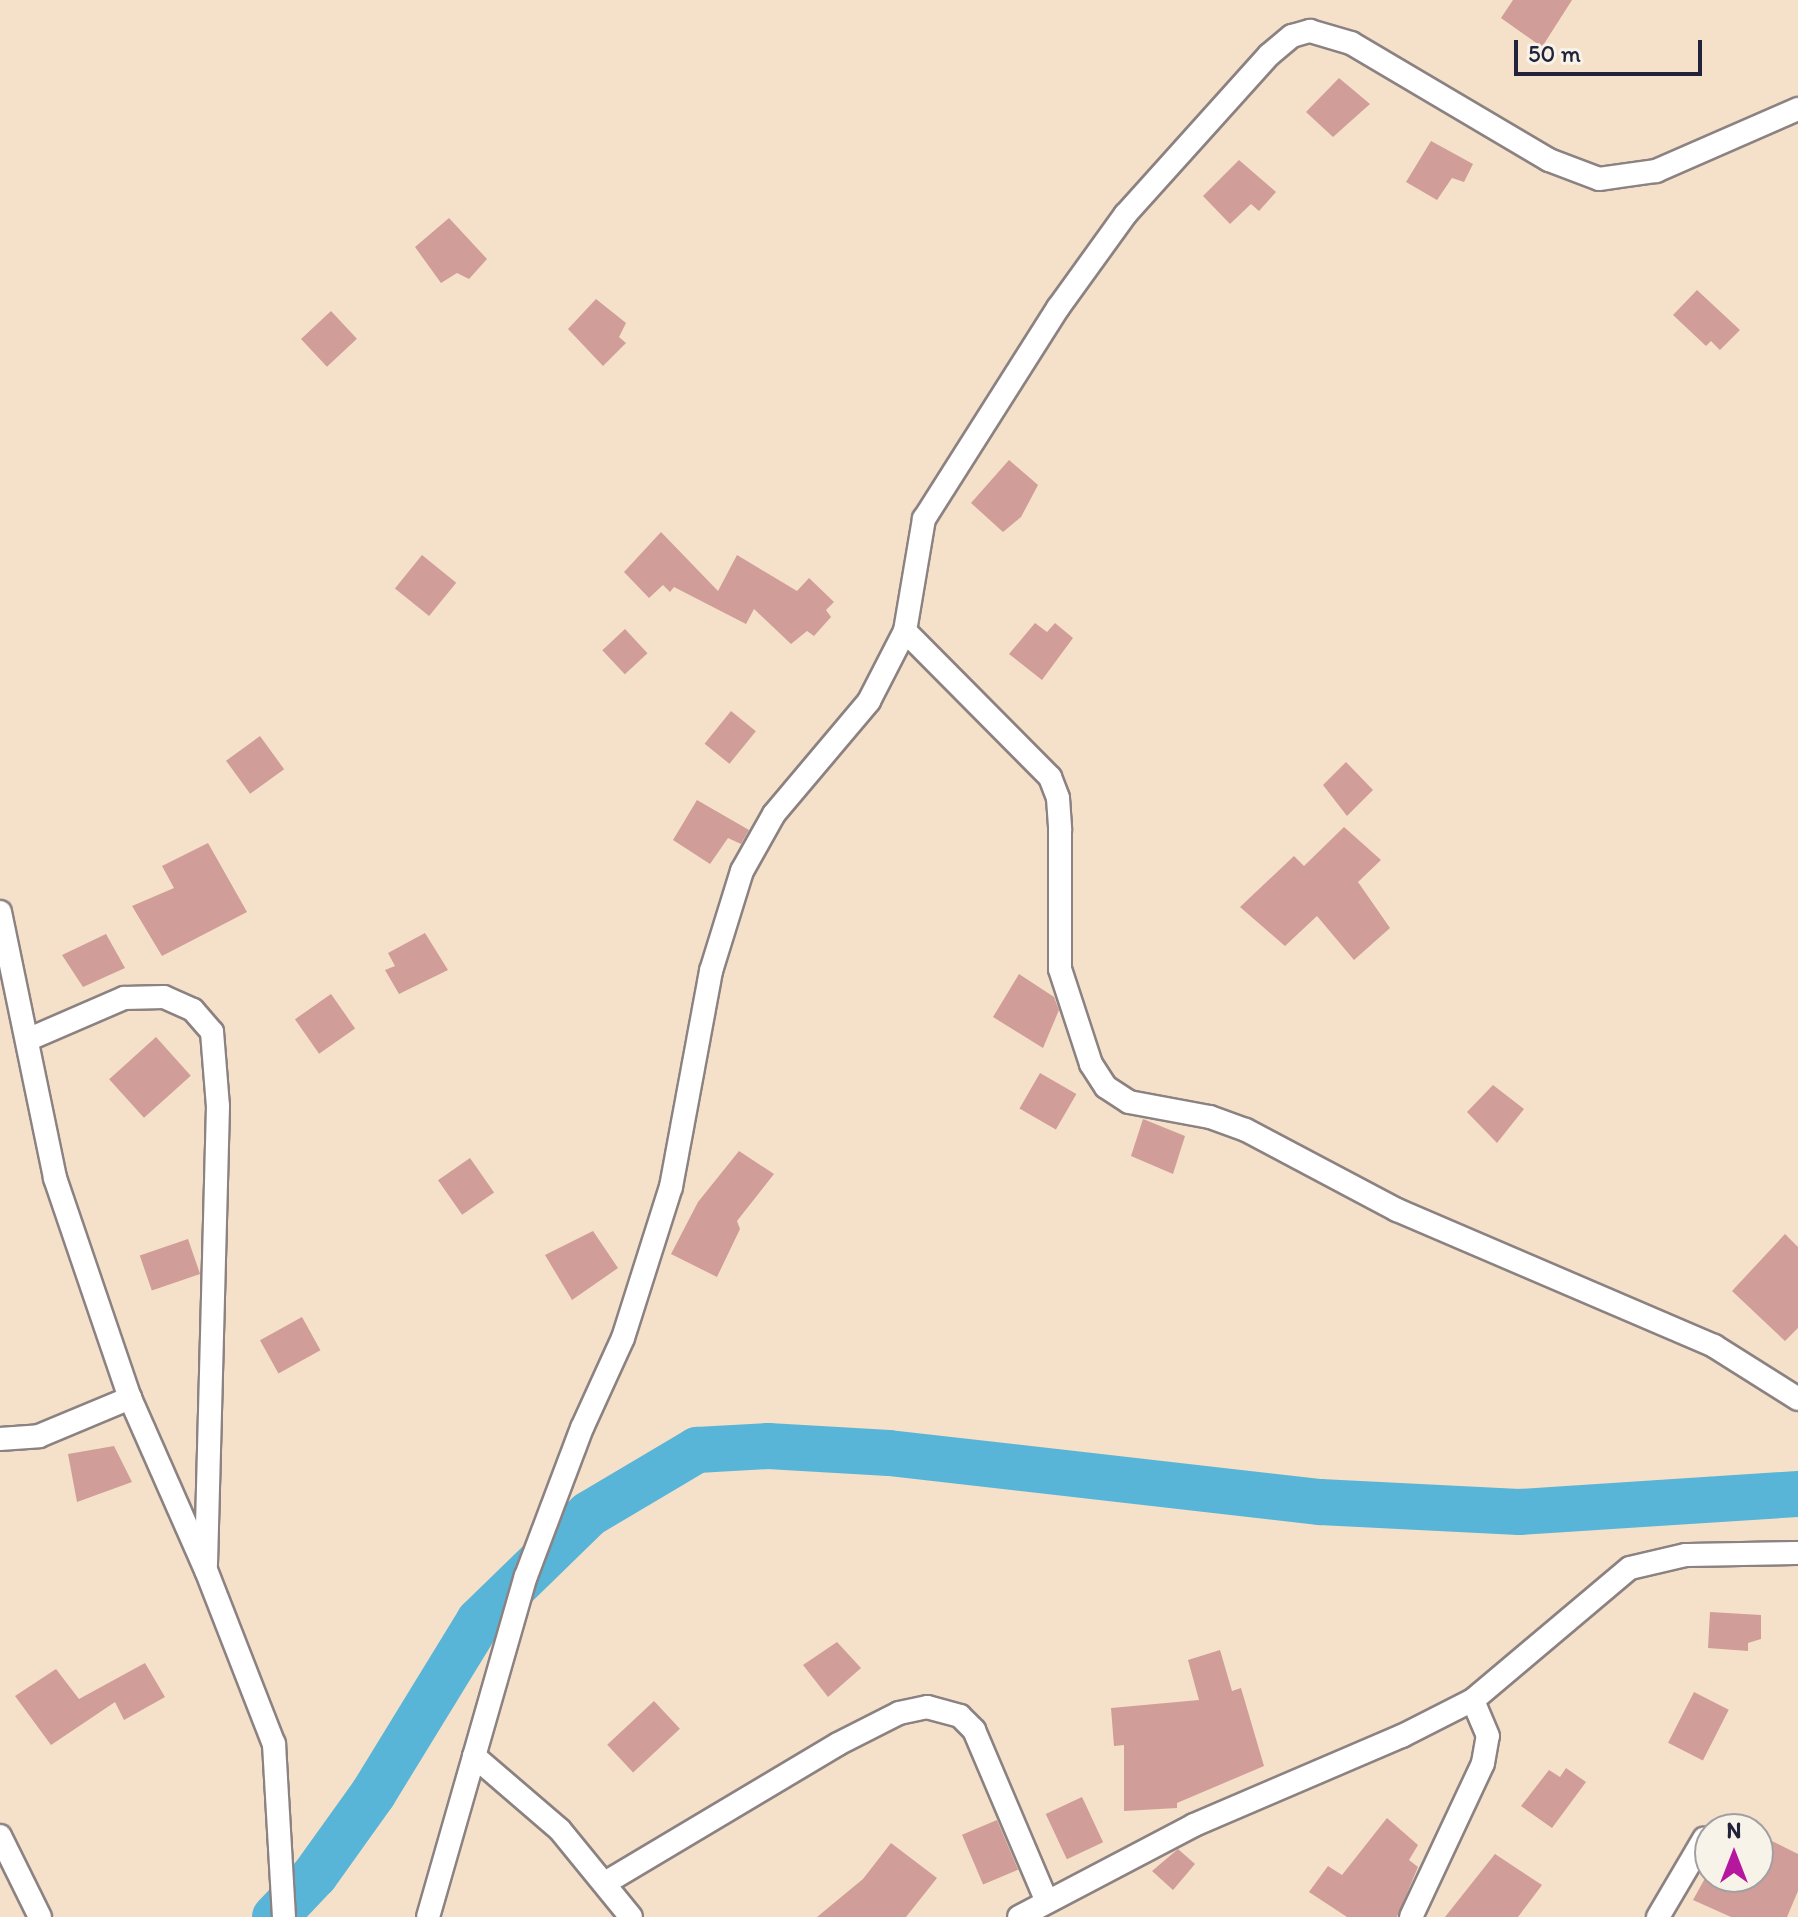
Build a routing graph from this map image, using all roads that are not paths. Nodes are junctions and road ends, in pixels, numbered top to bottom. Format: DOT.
graph roads {
  1 [pos="1798,109"];
  2 [pos="905,631"];
  3 [pos="0,912"];
  4 [pos="4,948"];
  5 [pos="27,1040"];
  6 [pos="130,1398"];
  7 [pos="1798,1399"];
  8 [pos="0,1439"];
  9 [pos="1798,1553"];
  10 [pos="206,1570"];
  11 [pos="1473,1700"];
  12 [pos="474,1756"];
  13 [pos="0,1836"];
  14 [pos="1694,1856"];
  15 [pos="605,1883"];
  16 [pos="1046,1900"];
  17 [pos="40,1917"];
  18 [pos="284,1917"];
  19 [pos="428,1917"];
  20 [pos="631,1917"];
  21 [pos="1019,1917"];
  22 [pos="1411,1917"];
  23 [pos="1658,1917"];
  1 -- 2 [label="street"];
  2 -- 7 [label="street"];
  2 -- 12 [label="street"];
  3 -- 4 [label="street"];
  4 -- 5 [label="street"];
  5 -- 6 [label="street"];
  5 -- 10 [label="street"];
  6 -- 8 [label="street"];
  6 -- 10 [label="street"];
  9 -- 11 [label="street"];
  10 -- 18 [label="street"];
  11 -- 16 [label="street"];
  11 -- 22 [label="street"];
  12 -- 15 [label="street"];
  12 -- 19 [label="street"];
  13 -- 17 [label="street"];
  14 -- 23 [label="street"];
  15 -- 16 [label="street"];
  15 -- 20 [label="street"];
  16 -- 21 [label="street"];
}
